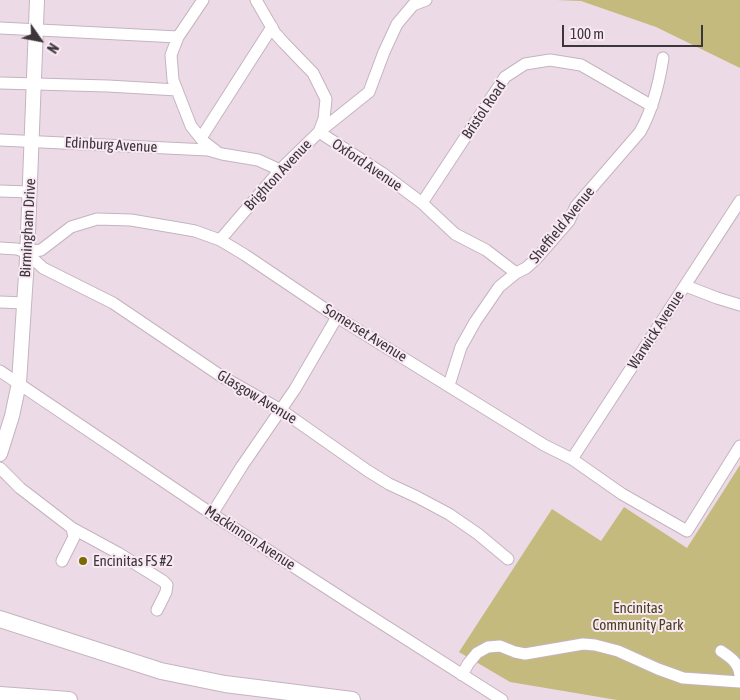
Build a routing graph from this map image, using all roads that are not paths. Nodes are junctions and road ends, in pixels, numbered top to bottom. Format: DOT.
graph roads {
  1 [pos="37,0"];
  2 [pos="203,0"];
  3 [pos="258,0"];
  4 [pos="426,0"];
  5 [pos="272,27"];
  6 [pos="0,28"];
  7 [pos="36,30"];
  8 [pos="178,37"];
  9 [pos="663,58"];
  10 [pos="0,83"];
  11 [pos="34,84"];
  12 [pos="177,90"];
  13 [pos="652,106"];
  14 [pos="319,132"];
  15 [pos="201,138"];
  16 [pos="0,140"];
  17 [pos="32,141"];
  18 [pos="222,154"];
  19 [pos="280,170"];
  20 [pos="0,191"];
  21 [pos="29,192"];
  22 [pos="740,201"];
  23 [pos="422,202"];
  24 [pos="220,240"];
  25 [pos="0,248"];
  26 [pos="26,252"];
  27 [pos="516,273"];
  28 [pos="686,286"];
  29 [pos="0,302"];
  30 [pos="24,303"];
  31 [pos="740,305"];
  32 [pos="337,316"];
  33 [pos="0,371"];
  34 [pos="19,383"];
  35 [pos="449,385"];
  36 [pos="281,410"];
  37 [pos="740,446"];
  38 [pos="0,454"];
  39 [pos="572,459"];
  40 [pos="0,468"];
  41 [pos="212,514"];
  42 [pos="72,528"];
  43 [pos="508,559"];
  44 [pos="62,561"];
  45 [pos="157,610"];
  46 [pos="0,619"];
  47 [pos="721,651"];
  48 [pos="462,674"];
  49 [pos="740,675"];
  50 [pos="740,682"];
  51 [pos="0,695"];
  52 [pos="69,700"];
  53 [pos="352,700"];
  54 [pos="502,700"];
  1 -- 7 [label="main road, Birmingham Drive"];
  2 -- 8 [label="street"];
  3 -- 5 [label="street, Oxford Avenue"];
  4 -- 14 [label="street, Brighton Avenue"];
  5 -- 14 [label="street, Oxford Avenue"];
  5 -- 15 [label="street"];
  6 -- 7 [label="street"];
  7 -- 8 [label="street"];
  7 -- 11 [label="main road, Birmingham Drive"];
  8 -- 12 [label="street"];
  9 -- 13 [label="street, Sheffield Avenue"];
  10 -- 11 [label="street"];
  11 -- 12 [label="street"];
  11 -- 17 [label="main road, Birmingham Drive"];
  12 -- 15 [label="street"];
  13 -- 23 [label="street, Bristol Road"];
  13 -- 27 [label="street, Sheffield Avenue"];
  14 -- 19 [label="street, Brighton Avenue"];
  14 -- 23 [label="street, Oxford Avenue"];
  15 -- 18 [label="street"];
  16 -- 17 [label="street, Edinburg Avenue"];
  17 -- 18 [label="street, Edinburg Avenue"];
  17 -- 21 [label="main road, Birmingham Drive"];
  18 -- 19 [label="street, Edinburg Avenue"];
  19 -- 24 [label="street, Brighton Avenue"];
  20 -- 21 [label="street"];
  21 -- 26 [label="main road, Birmingham Drive"];
  22 -- 28 [label="street, Warwick Avenue"];
  23 -- 27 [label="street, Oxford Avenue"];
  24 -- 26 [label="street, Somerset Avenue"];
  24 -- 32 [label="street, Somerset Avenue"];
  25 -- 26 [label="street"];
  26 -- 30 [label="main road, Birmingham Drive"];
  26 -- 36 [label="street, Glasgow Avenue"];
  27 -- 35 [label="street, Sheffield Avenue"];
  28 -- 31 [label="street"];
  28 -- 39 [label="street, Warwick Avenue"];
  29 -- 30 [label="street"];
  30 -- 34 [label="main road, Birmingham Drive"];
  32 -- 35 [label="street, Somerset Avenue"];
  32 -- 36 [label="street"];
  33 -- 34 [label="street, Mackinnon Avenue"];
  34 -- 38 [label="main road, Birmingham Drive"];
  34 -- 41 [label="street, Mackinnon Avenue"];
  35 -- 39 [label="street, Somerset Avenue"];
  36 -- 41 [label="street"];
  36 -- 43 [label="street, Glasgow Avenue"];
  37 -- 39 [label="street, Somerset Avenue"];
  40 -- 42 [label="street"];
  41 -- 48 [label="street, Mackinnon Avenue"];
  42 -- 44 [label="street"];
  42 -- 45 [label="street"];
  46 -- 53 [label="highway"];
  47 -- 49 [label="street"];
  48 -- 50 [label="street"];
  48 -- 54 [label="street, Mackinnon Avenue"];
  51 -- 52 [label="highway"];
}
